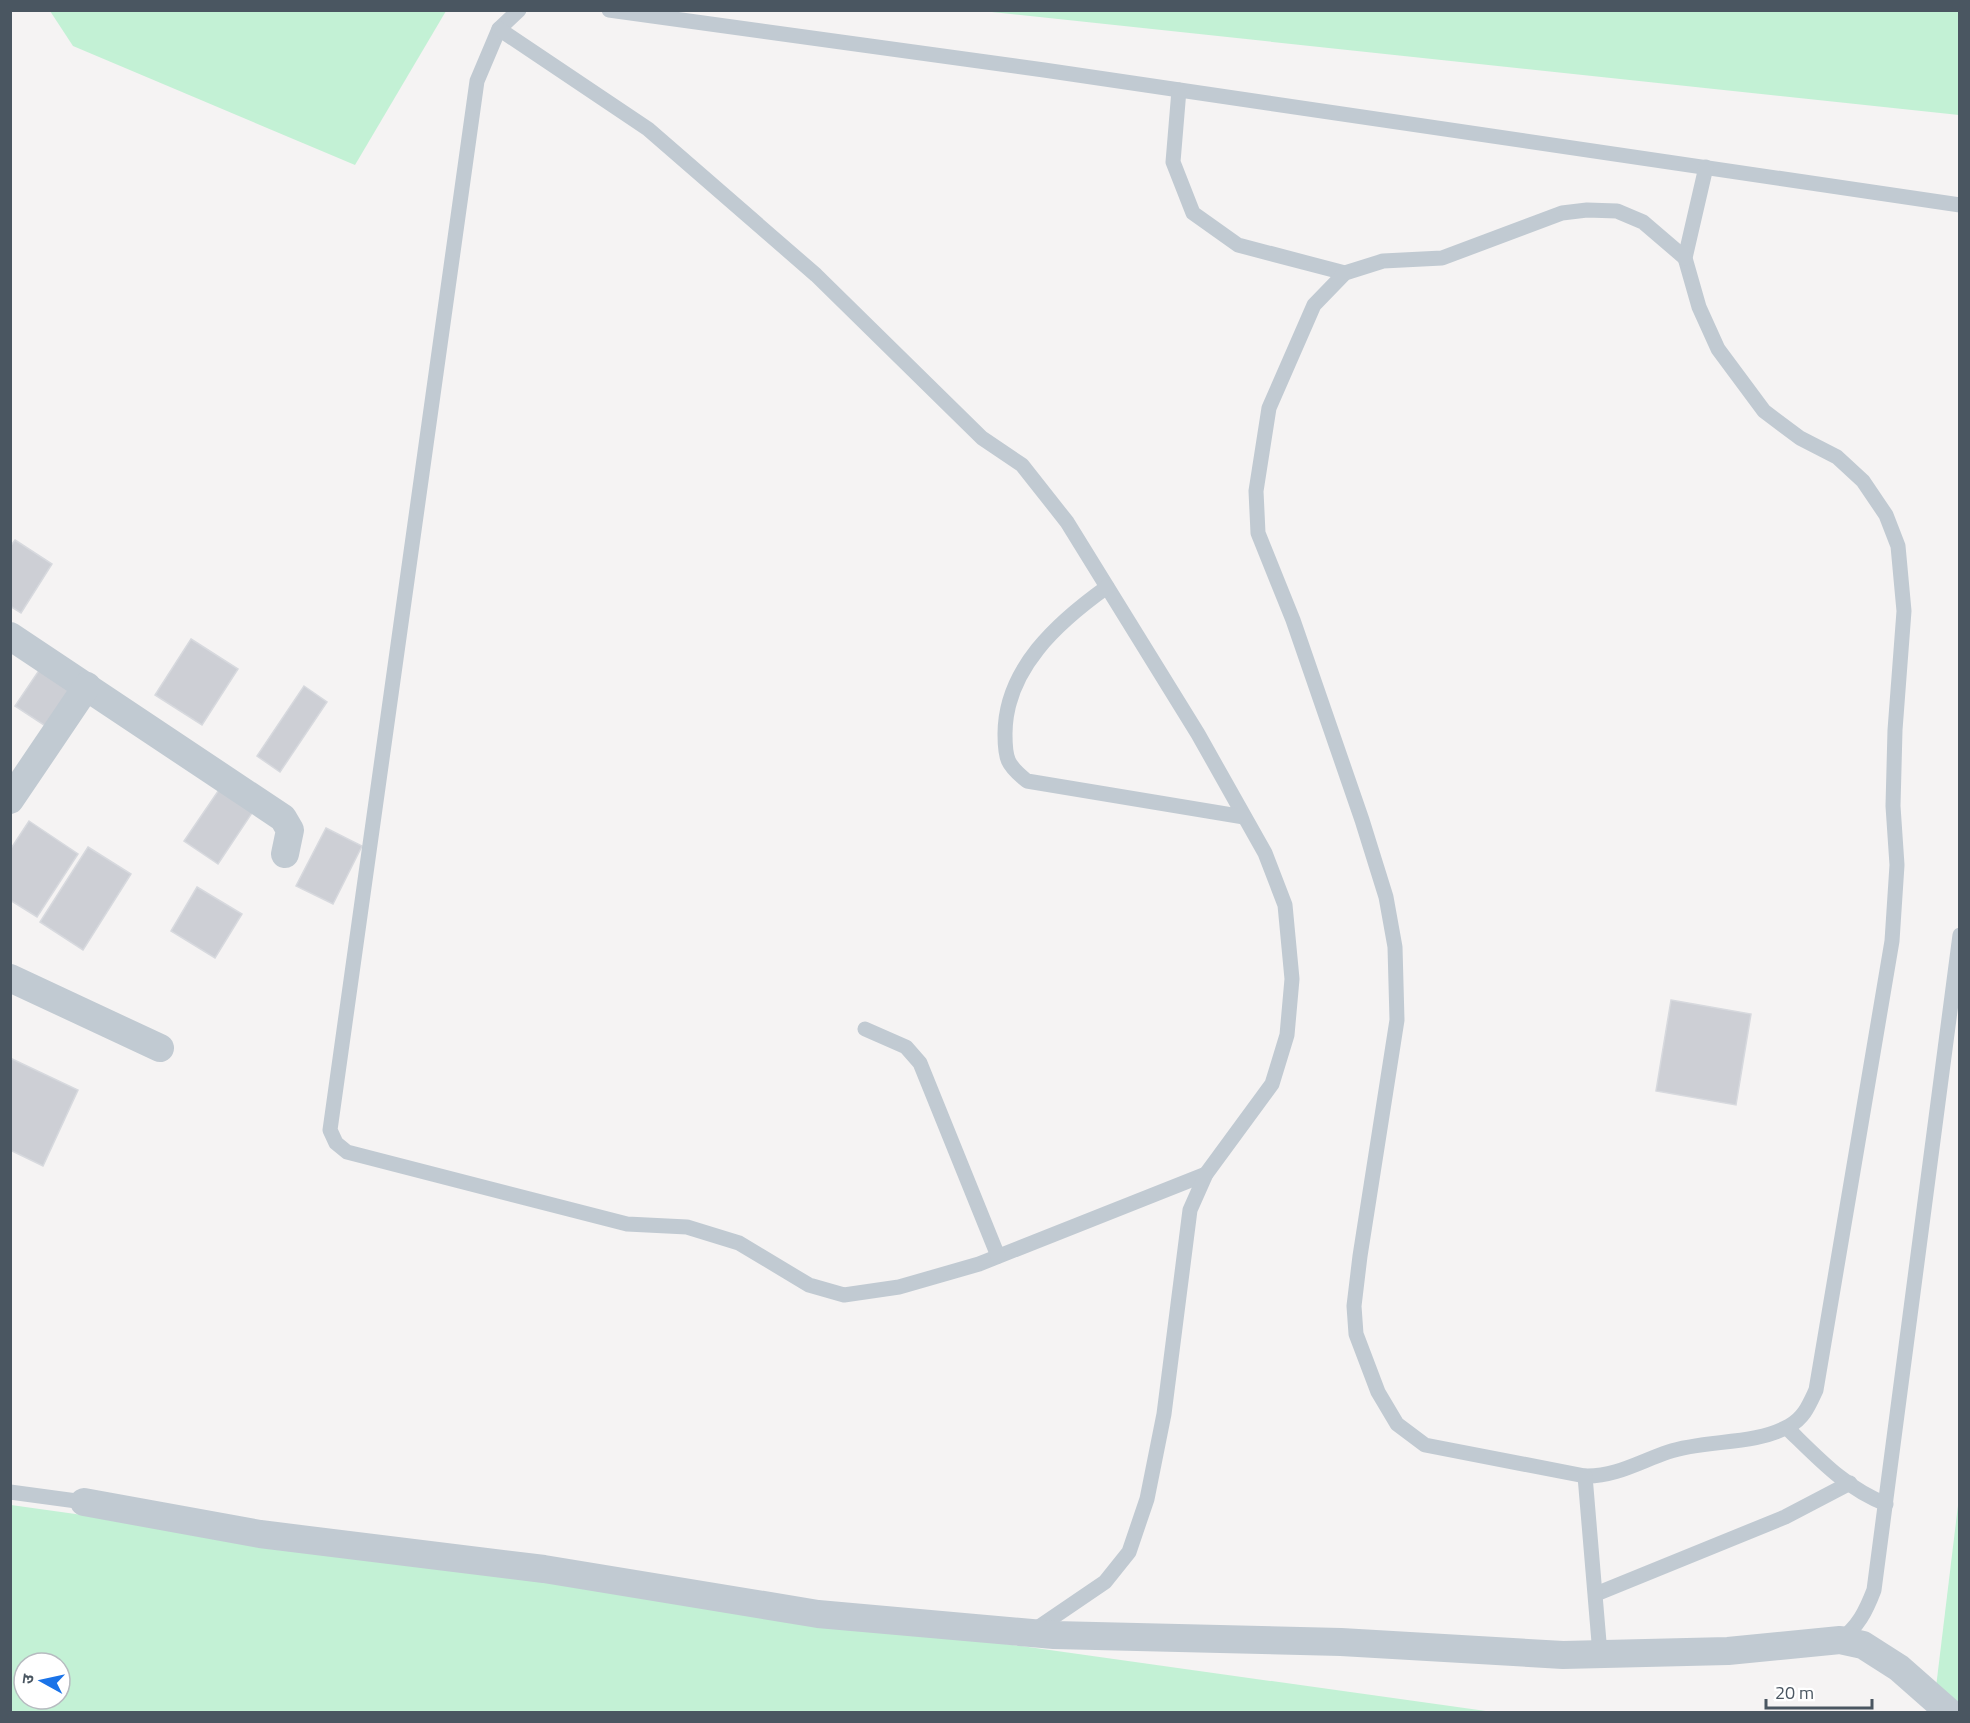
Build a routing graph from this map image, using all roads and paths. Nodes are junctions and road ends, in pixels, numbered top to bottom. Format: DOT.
graph roads {
  1 [pos="519,10"];
  2 [pos="609,10"];
  3 [pos="499,28"];
  4 [pos="1179,90"];
  5 [pos="1706,167"];
  6 [pos="1959,205"];
  7 [pos="1685,258"];
  8 [pos="1345,273"];
  9 [pos="1107,587"];
  10 [pos="10,636"];
  11 [pos="87,686"];
  12 [pos="10,800"];
  13 [pos="1244,817"];
  14 [pos="285,854"];
  15 [pos="1959,935"];
  16 [pos="10,978"];
  17 [pos="865,1029"];
  18 [pos="160,1048"];
  19 [pos="1206,1174"];
  20 [pos="998,1256"];
  21 [pos="1787,1428"];
  22 [pos="1586,1476"];
  23 [pos="1850,1484"];
  24 [pos="10,1492"];
  25 [pos="84,1502"];
  26 [pos="1886,1504"];
  27 [pos="1596,1594"];
  28 [pos="1031,1633"];
  29 [pos="1840,1640"];
  30 [pos="1600,1654"];
  31 [pos="1949,1713"];
  1 -- 3 [label="lane"];
  2 -- 4 [label="lane"];
  3 -- 9 [label="lane"];
  3 -- 20 [label="lane"];
  4 -- 5 [label="lane"];
  4 -- 8 [label="lane"];
  5 -- 6 [label="lane"];
  5 -- 7 [label="lane"];
  7 -- 8 [label="lane"];
  7 -- 21 [label="lane"];
  8 -- 22 [label="lane"];
  9 -- 13 [label="lane"];
  9 -- 13 [label="lane"];
  10 -- 11 [label="street"];
  11 -- 12 [label="street"];
  11 -- 14 [label="street"];
  13 -- 19 [label="lane"];
  15 -- 26 [label="lane"];
  16 -- 18 [label="street"];
  17 -- 20 [label="lane"];
  19 -- 20 [label="lane"];
  19 -- 28 [label="lane"];
  21 -- 22 [label="lane"];
  21 -- 23 [label="lane"];
  22 -- 27 [label="lane"];
  23 -- 26 [label="lane"];
  23 -- 27 [label="lane"];
  24 -- 25 [label="lane"];
  25 -- 28 [label="street"];
  26 -- 29 [label="lane"];
  27 -- 30 [label="lane"];
  28 -- 30 [label="street"];
  29 -- 30 [label="street"];
  29 -- 31 [label="street"];
}
